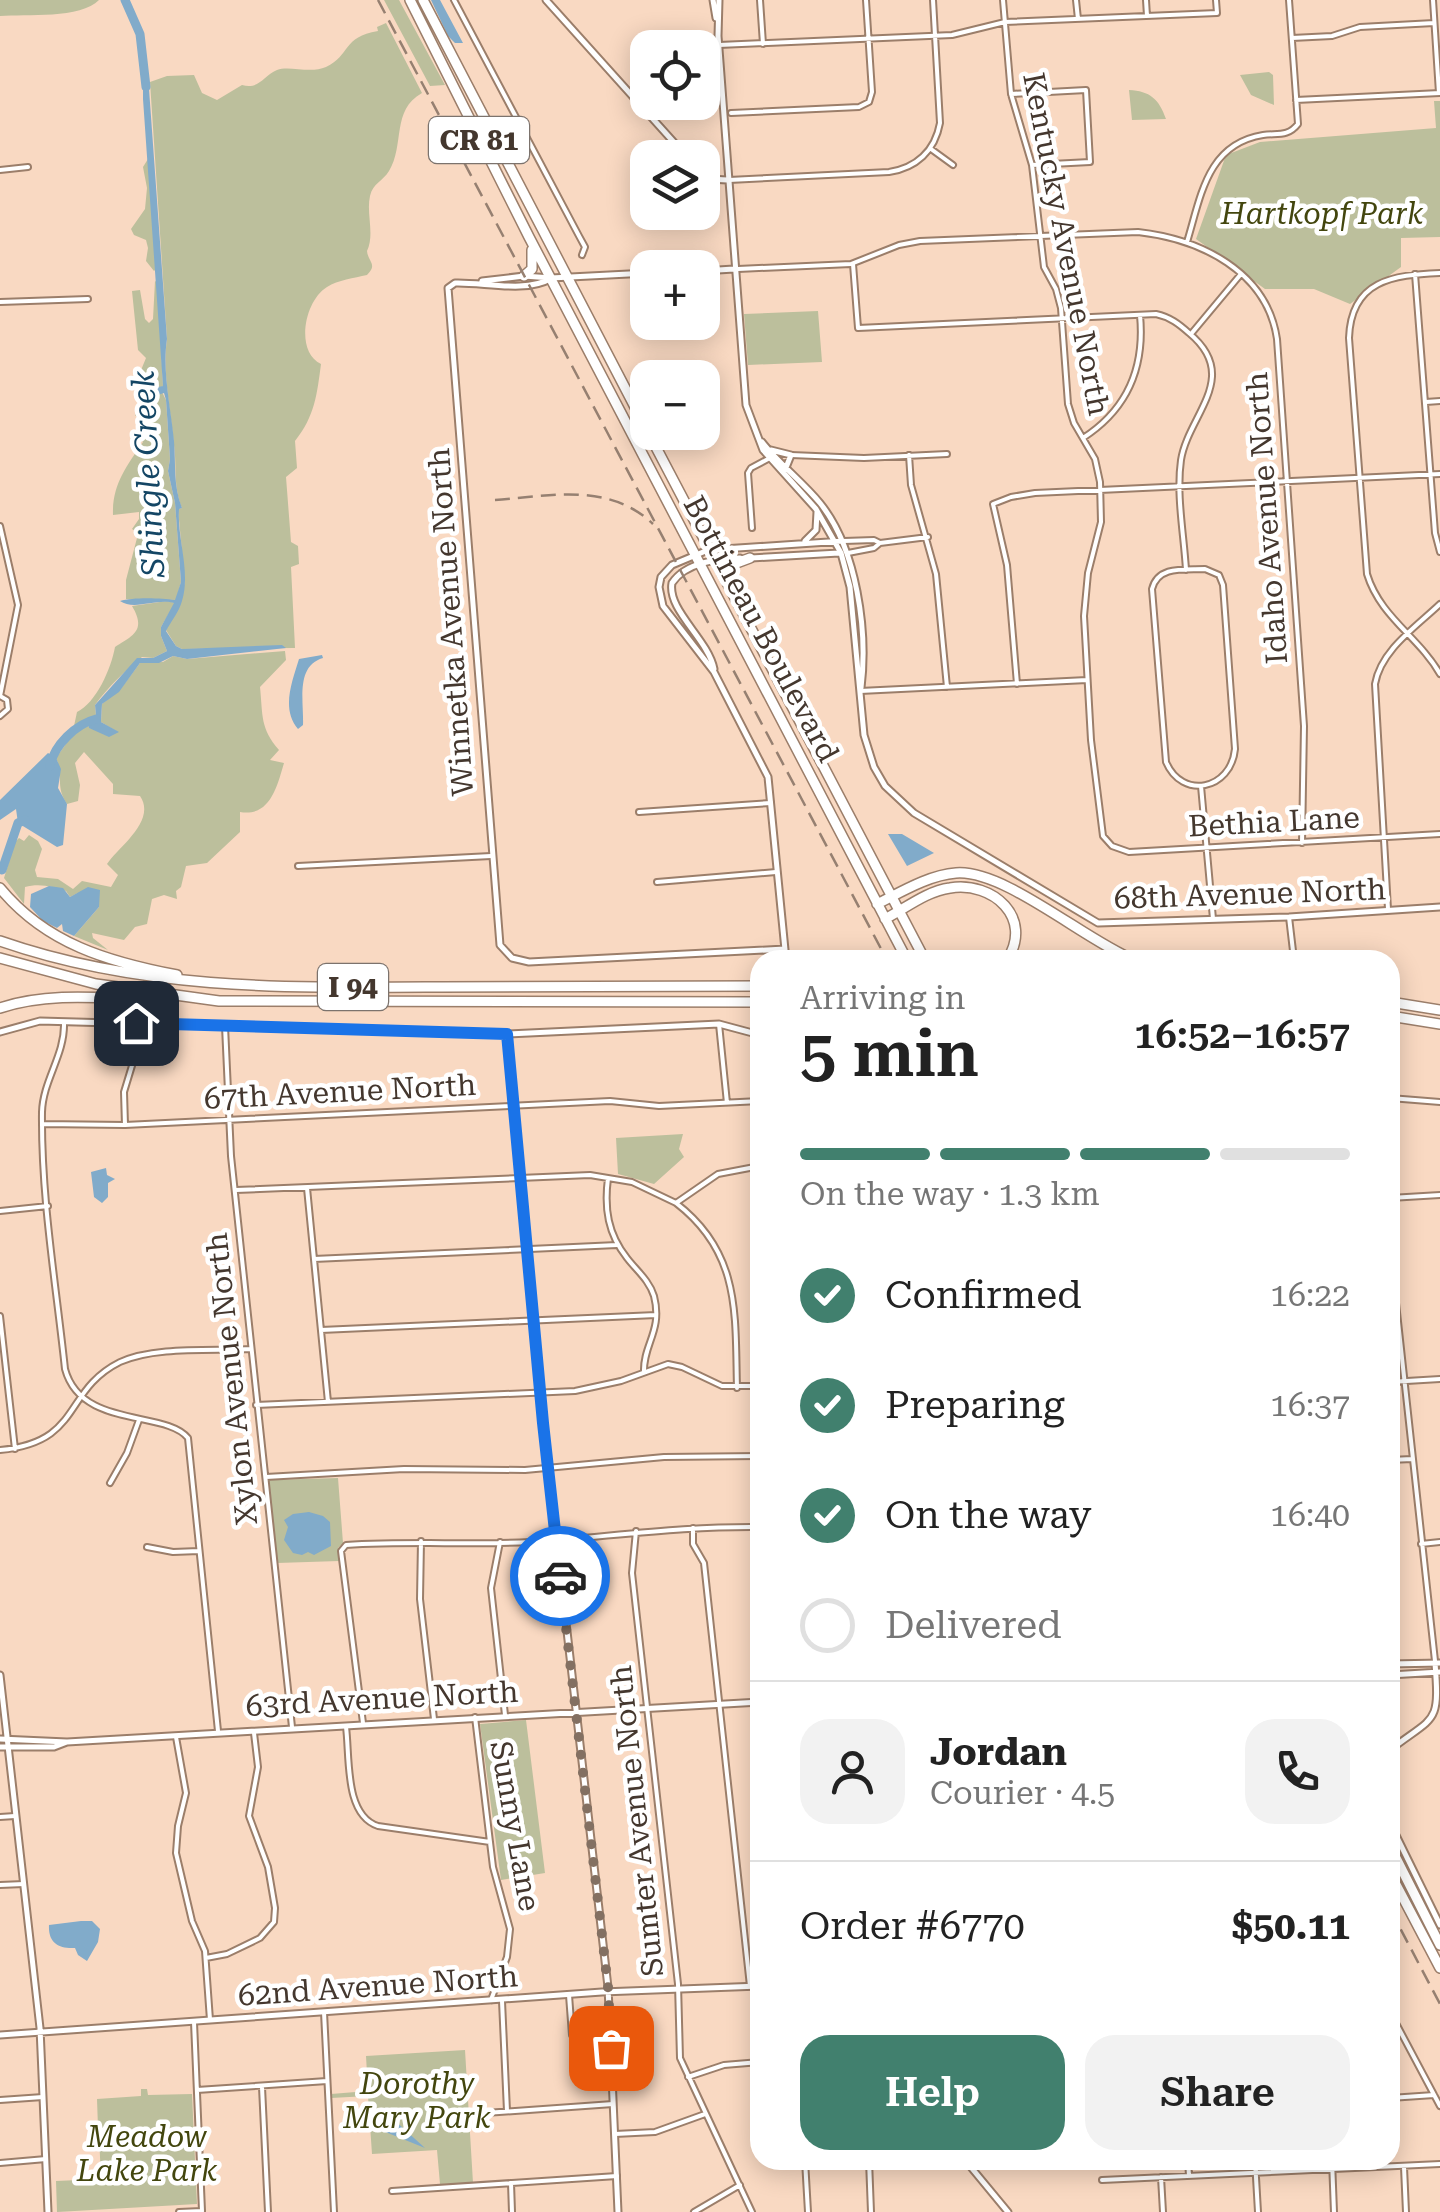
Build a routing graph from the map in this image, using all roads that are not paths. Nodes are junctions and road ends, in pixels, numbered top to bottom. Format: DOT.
graph roads {
  1 [pos="410,0"];
  2 [pos="423,0"];
  3 [pos="454,0"];
  4 [pos="546,0"];
  5 [pos="716,0"];
  6 [pos="760,0"];
  7 [pos="866,0"];
  8 [pos="933,0"];
  9 [pos="1003,0"];
  10 [pos="1076,0"];
  11 [pos="1146,0"];
  12 [pos="1216,0"];
  13 [pos="1289,0"];
  14 [pos="1433,0"];
  15 [pos="1147,16"];
  16 [pos="1078,19"];
  17 [pos="1005,22"];
  18 [pos="1434,23"];
  19 [pos="718,30"];
  20 [pos="935,36"];
  21 [pos="1292,38"];
  22 [pos="868,39"];
  23 [pos="763,44"];
  24 [pos="720,45"];
  25 [pos="720,60"];
  26 [pos="1440,93"];
  27 [pos="1010,94"];
  28 [pos="1296,100"];
  29 [pos="732,113"];
  30 [pos="526,134"];
  31 [pos="672,140"];
  32 [pos="500,148"];
  33 [pos="930,149"];
  34 [pos="953,165"];
  35 [pos="1032,165"];
  36 [pos="28,167"];
  37 [pos="0,170"];
  38 [pos="720,180"];
  39 [pos="728,180"];
  40 [pos="1040,236"];
  41 [pos="529,238"];
  42 [pos="1188,242"];
  43 [pos="582,255"];
  44 [pos="853,264"];
  45 [pos="720,270"];
  46 [pos="734,270"];
  47 [pos="1440,273"];
  48 [pos="1241,274"];
  49 [pos="1415,274"];
  50 [pos="630,275"];
  51 [pos="524,276"];
  52 [pos="551,278"];
  53 [pos="568,278"];
  54 [pos="479,282"];
  55 [pos="88,299"];
  56 [pos="0,302"];
  57 [pos="1140,314"];
  58 [pos="1062,318"];
  59 [pos="1191,334"];
  60 [pos="630,397"];
  61 [pos="1440,401"];
  62 [pos="1426,402"];
  63 [pos="756,436"];
  64 [pos="1083,438"];
  65 [pos="768,449"];
  66 [pos="657,450"];
  67 [pos="947,454"];
  68 [pos="791,455"];
  69 [pos="909,456"];
  70 [pos="771,457"];
  71 [pos="785,470"];
  72 [pos="1431,474"];
  73 [pos="1440,474"];
  74 [pos="1359,478"];
  75 [pos="1288,481"];
  76 [pos="1181,486"];
  77 [pos="1101,490"];
  78 [pos="816,509"];
  79 [pos="0,526"];
  80 [pos="752,528"];
  81 [pos="928,537"];
  82 [pos="840,541"];
  83 [pos="880,542"];
  84 [pos="800,544"];
  85 [pos="1440,552"];
  86 [pos="844,553"];
  87 [pos="711,555"];
  88 [pos="750,558"];
  89 [pos="697,560"];
  90 [pos="1186,570"];
  91 [pos="734,599"];
  92 [pos="1440,604"];
  93 [pos="1407,636"];
  94 [pos="714,672"];
  95 [pos="1440,674"];
  96 [pos="1087,680"];
  97 [pos="1018,684"];
  98 [pos="947,687"];
  99 [pos="860,691"];
  100 [pos="0,696"];
  101 [pos="0,716"];
  102 [pos="1201,786"];
  103 [pos="771,803"];
  104 [pos="639,812"];
  105 [pos="1440,834"];
  106 [pos="1384,839"];
  107 [pos="1302,843"];
  108 [pos="1112,846"];
  109 [pos="1206,848"];
  110 [pos="491,856"];
  111 [pos="298,866"];
  112 [pos="776,872"];
  113 [pos="657,882"];
  114 [pos="0,888"];
  115 [pos="893,896"];
  116 [pos="877,904"];
  117 [pos="1440,907"];
  118 [pos="900,911"];
  119 [pos="1388,912"];
  120 [pos="1290,917"];
  121 [pos="885,919"];
  122 [pos="1213,919"];
  123 [pos="0,941"];
  124 [pos="785,948"];
  125 [pos="902,950"];
  126 [pos="921,950"];
  127 [pos="1012,950"];
  128 [pos="1116,950"];
  129 [pos="1293,950"];
  130 [pos="0,958"];
  131 [pos="203,984"];
  132 [pos="750,986"];
  133 [pos="750,1002"];
  134 [pos="268,1003"];
  135 [pos="1400,1004"];
  136 [pos="0,1008"];
  137 [pos="1440,1010"];
  138 [pos="1400,1018"];
  139 [pos="64,1021"];
  140 [pos="136,1023"];
  141 [pos="718,1024"];
  142 [pos="1440,1024"];
  143 [pos="225,1026"];
  144 [pos="0,1032"];
  145 [pos="750,1032"];
  146 [pos="507,1034"];
  147 [pos="1400,1099"];
  148 [pos="750,1102"];
  149 [pos="1440,1102"];
  150 [pos="727,1103"];
  151 [pos="514,1106"];
  152 [pos="230,1120"];
  153 [pos="42,1124"];
  154 [pos="125,1125"];
  155 [pos="750,1168"];
  156 [pos="520,1178"];
  157 [pos="608,1178"];
  158 [pos="307,1188"];
  159 [pos="235,1190"];
  160 [pos="1440,1195"];
  161 [pos="1400,1197"];
  162 [pos="676,1203"];
  163 [pos="48,1206"];
  164 [pos="0,1211"];
  165 [pos="618,1244"];
  166 [pos="527,1249"];
  167 [pos="314,1259"];
  168 [pos="656,1315"];
  169 [pos="0,1316"];
  170 [pos="533,1321"];
  171 [pos="321,1330"];
  172 [pos="250,1349"];
  173 [pos="1400,1353"];
  174 [pos="644,1372"];
  175 [pos="1440,1379"];
  176 [pos="1400,1381"];
  177 [pos="1404,1381"];
  178 [pos="750,1387"];
  179 [pos="737,1388"];
  180 [pos="540,1392"];
  181 [pos="83,1396"];
  182 [pos="328,1402"];
  183 [pos="256,1405"];
  184 [pos="139,1420"];
  185 [pos="14,1449"];
  186 [pos="0,1450"];
  187 [pos="750,1456"];
  188 [pos="1412,1459"];
  189 [pos="1400,1460"];
  190 [pos="548,1468"];
  191 [pos="264,1477"];
  192 [pos="110,1483"];
  193 [pos="750,1527"];
  194 [pos="693,1528"];
  195 [pos="636,1531"];
  196 [pos="556,1539"];
  197 [pos="421,1541"];
  198 [pos="500,1542"];
  199 [pos="1440,1542"];
  200 [pos="1421,1544"];
  201 [pos="147,1547"];
  202 [pos="199,1551"];
  203 [pos="1438,1663"];
  204 [pos="1400,1664"];
  205 [pos="1438,1672"];
  206 [pos="0,1674"];
  207 [pos="1400,1674"];
  208 [pos="750,1702"];
  209 [pos="719,1704"];
  210 [pos="647,1707"];
  211 [pos="576,1710"];
  212 [pos="505,1715"];
  213 [pos="474,1716"];
  214 [pos="434,1718"];
  215 [pos="363,1723"];
  216 [pos="346,1724"];
  217 [pos="292,1727"];
  218 [pos="254,1729"];
  219 [pos="218,1731"];
  220 [pos="176,1733"];
  221 [pos="4,1738"];
  222 [pos="67,1742"];
  223 [pos="1400,1744"];
  224 [pos="0,1747"];
  225 [pos="9,1747"];
  226 [pos="16,1816"];
  227 [pos="0,1817"];
  228 [pos="490,1842"];
  229 [pos="1400,1843"];
  230 [pos="1400,1866"];
  231 [pos="24,1884"];
  232 [pos="0,1885"];
  233 [pos="1400,1892"];
  234 [pos="1440,1924"];
  235 [pos="1440,1946"];
  236 [pos="206,1958"];
  237 [pos="1440,1968"];
  238 [pos="750,1986"];
  239 [pos="678,1989"];
  240 [pos="608,1992"];
  241 [pos="569,1994"];
  242 [pos="491,2000"];
  243 [pos="502,2000"];
  244 [pos="324,2012"];
  245 [pos="210,2020"];
  246 [pos="194,2022"];
  247 [pos="1400,2031"];
  248 [pos="40,2033"];
  249 [pos="0,2035"];
  250 [pos="572,2035"];
  251 [pos="750,2063"];
  252 [pos="688,2077"];
  253 [pos="328,2081"];
  254 [pos="262,2085"];
  255 [pos="197,2090"];
  256 [pos="1434,2096"];
  257 [pos="43,2097"];
  258 [pos="1400,2098"];
  259 [pos="0,2100"];
  260 [pos="614,2104"];
  261 [pos="1440,2106"];
  262 [pos="507,2111"];
  263 [pos="471,2114"];
  264 [pos="706,2114"];
  265 [pos="614,2134"];
  266 [pos="46,2159"];
  267 [pos="0,2163"];
  268 [pos="1440,2164"];
  269 [pos="1400,2166"];
  270 [pos="1404,2166"];
  271 [pos="806,2170"];
  272 [pos="869,2170"];
  273 [pos="973,2170"];
  274 [pos="1188,2170"];
  275 [pos="1307,2170"];
  276 [pos="1332,2170"];
  277 [pos="1256,2172"];
  278 [pos="617,2176"];
  279 [pos="1188,2176"];
  280 [pos="1161,2177"];
  281 [pos="1102,2180"];
  282 [pos="511,2183"];
  283 [pos="740,2185"];
  284 [pos="392,2190"];
  285 [pos="202,2210"];
  286 [pos="48,2212"];
  287 [pos="181,2212"];
  288 [pos="268,2212"];
  289 [pos="334,2212"];
  290 [pos="512,2212"];
  291 [pos="618,2212"];
  292 [pos="694,2212"];
  293 [pos="752,2212"];
  294 [pos="808,2212"];
  295 [pos="871,2212"];
  296 [pos="1008,2212"];
  297 [pos="1163,2212"];
  298 [pos="1258,2212"];
  299 [pos="1334,2212"];
  300 [pos="1406,2212"];
  1 -- 41 [label="highway, Bottineau Boulevard / CR 81"];
  2 -- 32 [label="highway, Bottineau Boulevard / CR 81"];
  3 -- 30 [label="street"];
  4 -- 31 [label="street"];
  5 -- 19 [label="street"];
  6 -- 23 [label="street"];
  7 -- 22 [label="street"];
  8 -- 20 [label="street"];
  9 -- 17 [label="street, Kentucky Avenue North"];
  10 -- 16 [label="street"];
  11 -- 15 [label="street"];
  12 -- 15 [label="street"];
  13 -- 21 [label="street"];
  14 -- 18 [label="street"];
  15 -- 16 [label="street"];
  16 -- 17 [label="street"];
  17 -- 20 [label="street"];
  17 -- 27 [label="street, Kentucky Avenue North"];
  18 -- 21 [label="street"];
  18 -- 26 [label="street"];
  20 -- 22 [label="street"];
  20 -- 33 [label="street"];
  21 -- 28 [label="street"];
  22 -- 23 [label="street"];
  22 -- 29 [label="street"];
  23 -- 24 [label="street"];
  25 -- 39 [label="street"];
  26 -- 28 [label="street"];
  27 -- 35 [label="street, Kentucky Avenue North"];
  27 -- 35 [label="street"];
  28 -- 42 [label="street"];
  30 -- 32 [label="street"];
  30 -- 43 [label="street"];
  32 -- 53 [label="highway, Bottineau Boulevard / CR 81"];
  33 -- 34 [label="street"];
  33 -- 39 [label="street"];
  35 -- 40 [label="street, Kentucky Avenue North"];
  36 -- 37 [label="street"];
  38 -- 39 [label="street"];
  39 -- 46 [label="street"];
  40 -- 42 [label="street, Idaho Avenue North"];
  40 -- 44 [label="street, Idaho Avenue North"];
  40 -- 58 [label="street, Kentucky Avenue North"];
  41 -- 51 [label="highway"];
  41 -- 52 [label="highway, Bottineau Boulevard / CR 81"];
  42 -- 48 [label="street, Idaho Avenue North"];
  44 -- 46 [label="street, Idaho Avenue North"];
  44 -- 58 [label="street"];
  45 -- 46 [label="street"];
  46 -- 63 [label="street"];
  47 -- 49 [label="street"];
  48 -- 59 [label="street"];
  48 -- 75 [label="street, Idaho Avenue North"];
  49 -- 62 [label="street"];
  49 -- 74 [label="street"];
  50 -- 53 [label="street"];
  51 -- 52 [label="street"];
  51 -- 54 [label="street"];
  52 -- 53 [label="street"];
  52 -- 54 [label="street"];
  52 -- 89 [label="highway, Bottineau Boulevard / CR 81"];
  53 -- 60 [label="highway, Bottineau Boulevard / CR 81"];
  54 -- 110 [label="street, Winnetka Avenue North"];
  55 -- 56 [label="street"];
  57 -- 58 [label="street"];
  57 -- 59 [label="street"];
  57 -- 64 [label="street"];
  58 -- 64 [label="street, Kentucky Avenue North"];
  59 -- 76 [label="street"];
  61 -- 62 [label="street"];
  62 -- 72 [label="street"];
  63 -- 65 [label="street"];
  63 -- 70 [label="street"];
  64 -- 77 [label="street, Kentucky Avenue North"];
  65 -- 68 [label="street"];
  65 -- 70 [label="street"];
  66 -- 87 [label="highway, Bottineau Boulevard / CR 81"];
  67 -- 69 [label="street"];
  68 -- 69 [label="street"];
  68 -- 71 [label="street"];
  69 -- 81 [label="street"];
  70 -- 71 [label="street"];
  70 -- 78 [label="street"];
  70 -- 80 [label="street"];
  71 -- 82 [label="street"];
  72 -- 73 [label="street"];
  72 -- 74 [label="street"];
  72 -- 85 [label="street"];
  74 -- 75 [label="street"];
  74 -- 93 [label="street"];
  75 -- 76 [label="street"];
  75 -- 107 [label="street, Idaho Avenue North"];
  76 -- 77 [label="street"];
  76 -- 90 [label="street"];
  77 -- 96 [label="street, Kentucky Avenue North"];
  77 -- 97 [label="street"];
  78 -- 82 [label="street"];
  78 -- 84 [label="street"];
  79 -- 100 [label="street"];
  81 -- 83 [label="street"];
  81 -- 98 [label="street"];
  82 -- 83 [label="street"];
  82 -- 84 [label="street"];
  82 -- 86 [label="street"];
  83 -- 86 [label="street"];
  84 -- 87 [label="street"];
  86 -- 88 [label="street"];
  86 -- 99 [label="street"];
  87 -- 88 [label="street"];
  87 -- 89 [label="street"];
  87 -- 91 [label="highway, Bottineau Boulevard / CR 81"];
  88 -- 91 [label="highway"];
  89 -- 94 [label="street"];
  89 -- 94 [label="street"];
  89 -- 116 [label="highway, Bottineau Boulevard / CR 81"];
  90 -- 102 [label="street"];
  90 -- 102 [label="street"];
  91 -- 115 [label="highway, Bottineau Boulevard / CR 81"];
  92 -- 93 [label="street"];
  93 -- 95 [label="street"];
  93 -- 106 [label="street"];
  94 -- 103 [label="street"];
  96 -- 97 [label="street"];
  96 -- 108 [label="street, Kentucky Avenue North"];
  97 -- 98 [label="street"];
  98 -- 99 [label="street"];
  99 -- 122 [label="street, 68th Avenue North"];
  100 -- 101 [label="street"];
  102 -- 109 [label="street"];
  103 -- 104 [label="street"];
  103 -- 112 [label="street"];
  105 -- 106 [label="street, Bethia Lane"];
  106 -- 107 [label="street, Bethia Lane"];
  106 -- 119 [label="street"];
  107 -- 109 [label="street, Bethia Lane"];
  108 -- 109 [label="street, Bethia Lane"];
  109 -- 122 [label="street"];
  110 -- 111 [label="street"];
  110 -- 124 [label="street, Winnetka Avenue North"];
  112 -- 113 [label="street"];
  112 -- 124 [label="street"];
  114 -- 131 [label="highway"];
  115 -- 116 [label="highway"];
  115 -- 118 [label="highway, Bottineau Boulevard / CR 81"];
  115 -- 128 [label="highway"];
  116 -- 121 [label="highway, Bottineau Boulevard / CR 81"];
  117 -- 119 [label="street, 68th Avenue North"];
  118 -- 121 [label="highway"];
  118 -- 126 [label="highway, Bottineau Boulevard / CR 81"];
  118 -- 127 [label="highway"];
  119 -- 120 [label="street, 68th Avenue North"];
  120 -- 122 [label="street, 68th Avenue North"];
  120 -- 129 [label="street"];
  121 -- 125 [label="highway, Bottineau Boulevard / CR 81"];
  123 -- 131 [label="highway, I 94"];
  130 -- 134 [label="highway, I 94"];
  131 -- 132 [label="highway, I 94"];
  133 -- 134 [label="highway, I 94"];
  134 -- 136 [label="highway"];
  135 -- 137 [label="highway"];
  138 -- 142 [label="highway"];
  139 -- 140 [label="street"];
  139 -- 144 [label="street"];
  139 -- 153 [label="street"];
  140 -- 143 [label="street"];
  140 -- 154 [label="street"];
  141 -- 145 [label="street"];
  141 -- 146 [label="street"];
  141 -- 150 [label="street"];
  143 -- 146 [label="street"];
  143 -- 152 [label="street, Xylon Avenue North"];
  146 -- 151 [label="street"];
  147 -- 149 [label="street"];
  148 -- 150 [label="street, 67th Avenue North"];
  150 -- 151 [label="street, 67th Avenue North"];
  151 -- 152 [label="street, 67th Avenue North"];
  151 -- 156 [label="street"];
  152 -- 154 [label="street, 67th Avenue North"];
  152 -- 159 [label="street, Xylon Avenue North"];
  153 -- 154 [label="street, 67th Avenue North"];
  153 -- 163 [label="street"];
  155 -- 162 [label="street"];
  156 -- 157 [label="street"];
  156 -- 158 [label="street"];
  156 -- 166 [label="street"];
  157 -- 162 [label="street"];
  157 -- 165 [label="street"];
  158 -- 159 [label="street"];
  158 -- 167 [label="street"];
  159 -- 172 [label="street, Xylon Avenue North"];
  160 -- 161 [label="street"];
  162 -- 179 [label="street"];
  163 -- 164 [label="street"];
  163 -- 181 [label="street"];
  165 -- 166 [label="street"];
  165 -- 168 [label="street"];
  166 -- 167 [label="street"];
  166 -- 170 [label="street"];
  167 -- 171 [label="street"];
  168 -- 170 [label="street"];
  168 -- 174 [label="street"];
  169 -- 185 [label="street"];
  170 -- 171 [label="street"];
  170 -- 180 [label="street"];
  171 -- 182 [label="street"];
  172 -- 181 [label="street"];
  172 -- 183 [label="street, Xylon Avenue North"];
  173 -- 177 [label="street"];
  174 -- 179 [label="street"];
  174 -- 180 [label="street"];
  175 -- 177 [label="street"];
  176 -- 177 [label="street"];
  177 -- 188 [label="street"];
  178 -- 179 [label="street"];
  180 -- 182 [label="street"];
  180 -- 190 [label="street"];
  181 -- 184 [label="street"];
  181 -- 185 [label="street"];
  182 -- 183 [label="street"];
  183 -- 191 [label="street, Xylon Avenue North"];
  184 -- 192 [label="street"];
  184 -- 202 [label="street"];
  185 -- 186 [label="street"];
  187 -- 190 [label="street"];
  188 -- 189 [label="street"];
  188 -- 200 [label="street"];
  190 -- 191 [label="street"];
  190 -- 196 [label="street"];
  191 -- 217 [label="street, Xylon Avenue North"];
  193 -- 194 [label="street"];
  194 -- 195 [label="street"];
  194 -- 209 [label="street"];
  195 -- 196 [label="street"];
  195 -- 210 [label="street, Sumter Avenue North"];
  196 -- 198 [label="street"];
  196 -- 211 [label="street"];
  197 -- 198 [label="street"];
  197 -- 214 [label="street"];
  197 -- 215 [label="street"];
  198 -- 212 [label="street"];
  199 -- 200 [label="street"];
  200 -- 203 [label="street"];
  201 -- 202 [label="street"];
  202 -- 219 [label="street"];
  203 -- 204 [label="street"];
  203 -- 205 [label="street"];
  205 -- 207 [label="street"];
  205 -- 223 [label="street"];
  206 -- 221 [label="street"];
  208 -- 209 [label="street, 63rd Avenue North"];
  209 -- 210 [label="street, 63rd Avenue North"];
  209 -- 238 [label="street"];
  210 -- 211 [label="street, 63rd Avenue North"];
  210 -- 239 [label="street, Sumter Avenue North"];
  211 -- 212 [label="street, 63rd Avenue North"];
  211 -- 240 [label="street"];
  212 -- 213 [label="street, 63rd Avenue North"];
  213 -- 214 [label="street, 63rd Avenue North"];
  213 -- 228 [label="street, Sunny Lane"];
  214 -- 215 [label="street, 63rd Avenue North"];
  215 -- 216 [label="street, 63rd Avenue North"];
  216 -- 217 [label="street, 63rd Avenue North"];
  216 -- 228 [label="street"];
  217 -- 218 [label="street, 63rd Avenue North"];
  218 -- 219 [label="street, 63rd Avenue North"];
  218 -- 236 [label="street"];
  219 -- 220 [label="street, 63rd Avenue North"];
  220 -- 222 [label="street, 63rd Avenue North"];
  220 -- 236 [label="street"];
  221 -- 222 [label="street, 63rd Avenue North"];
  221 -- 225 [label="street"];
  222 -- 225 [label="street, 63rd Avenue North"];
  224 -- 225 [label="street, 63rd Avenue North"];
  225 -- 226 [label="street"];
  226 -- 227 [label="street"];
  226 -- 231 [label="street"];
  228 -- 242 [label="street, Sunny Lane"];
  229 -- 234 [label="street"];
  230 -- 235 [label="highway"];
  231 -- 232 [label="street"];
  231 -- 248 [label="street"];
  233 -- 237 [label="highway"];
  236 -- 245 [label="street"];
  238 -- 239 [label="street, 62nd Avenue North"];
  239 -- 240 [label="street, 62nd Avenue North"];
  239 -- 252 [label="street, Sumter Avenue North"];
  240 -- 241 [label="street, 62nd Avenue North"];
  240 -- 260 [label="street"];
  241 -- 243 [label="street, 62nd Avenue North"];
  241 -- 250 [label="street"];
  242 -- 243 [label="street, 62nd Avenue North"];
  242 -- 244 [label="street, 62nd Avenue North"];
  243 -- 262 [label="street"];
  244 -- 245 [label="street, 62nd Avenue North"];
  244 -- 253 [label="street"];
  245 -- 246 [label="street, 62nd Avenue North"];
  246 -- 248 [label="street, 62nd Avenue North"];
  246 -- 255 [label="street"];
  247 -- 256 [label="street"];
  248 -- 249 [label="street, 62nd Avenue North"];
  248 -- 257 [label="street"];
  251 -- 252 [label="street"];
  252 -- 264 [label="street, Sumter Avenue North"];
  253 -- 254 [label="street"];
  253 -- 289 [label="street"];
  254 -- 255 [label="street"];
  254 -- 288 [label="street"];
  255 -- 285 [label="street"];
  256 -- 258 [label="street"];
  256 -- 261 [label="street"];
  257 -- 259 [label="street"];
  257 -- 266 [label="street"];
  260 -- 262 [label="street"];
  260 -- 265 [label="street"];
  262 -- 263 [label="street"];
  264 -- 265 [label="street"];
  264 -- 283 [label="street, Sumter Avenue North"];
  265 -- 278 [label="street"];
  266 -- 267 [label="street"];
  266 -- 286 [label="street"];
  268 -- 270 [label="street"];
  269 -- 270 [label="street"];
  270 -- 300 [label="street"];
  271 -- 294 [label="street"];
  272 -- 295 [label="street"];
  273 -- 296 [label="street"];
  274 -- 279 [label="street"];
  275 -- 277 [label="street"];
  276 -- 299 [label="street"];
  277 -- 279 [label="street"];
  277 -- 298 [label="street"];
  278 -- 282 [label="street"];
  278 -- 291 [label="street"];
  279 -- 280 [label="street"];
  280 -- 281 [label="street"];
  280 -- 297 [label="street"];
  282 -- 284 [label="street"];
  282 -- 290 [label="street"];
  283 -- 292 [label="street"];
  283 -- 293 [label="street, Sumter Avenue North"];
  285 -- 287 [label="street"];
}
